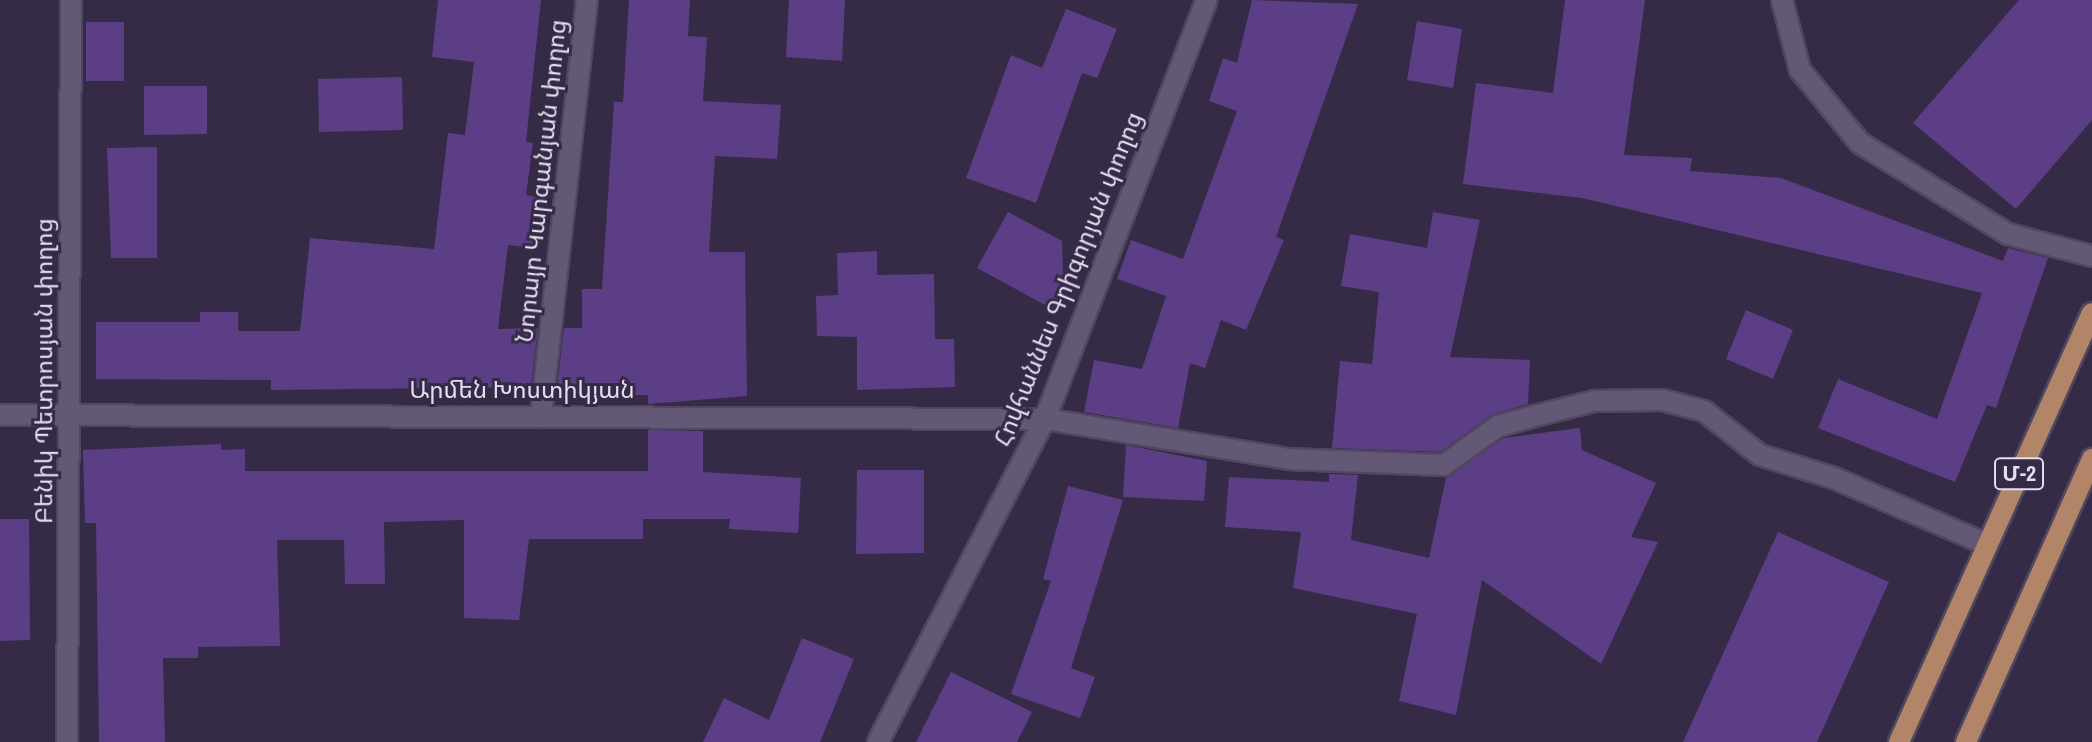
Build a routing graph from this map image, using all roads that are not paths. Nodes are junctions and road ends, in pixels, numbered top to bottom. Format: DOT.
graph roads {
  1 [pos="71,0"];
  2 [pos="587,0"];
  3 [pos="1207,0"];
  4 [pos="1782,0"];
  5 [pos="2092,256"];
  6 [pos="2092,313"];
  7 [pos="0,415"];
  8 [pos="71,415"];
  9 [pos="541,416"];
  10 [pos="1045,419"];
  11 [pos="2092,459"];
  12 [pos="1986,544"];
  13 [pos="67,742"];
  14 [pos="878,742"];
  15 [pos="1899,742"];
  16 [pos="1966,742"];
  1 -- 8 [label="street, Բենիկ Պետրոսյան փողոց"];
  2 -- 9 [label="street, Նորայր Կարգանյան փողոց"];
  3 -- 10 [label="street, Հովհաննես Գրիգորյան փողոց"];
  4 -- 5 [label="street"];
  6 -- 12 [label="main road, Մ-2"];
  7 -- 8 [label="street, Արմեն Խոստիկյան"];
  8 -- 9 [label="street, Արմեն Խոստիկյան"];
  8 -- 13 [label="street, Բենիկ Պետրոսյան փողոց"];
  9 -- 10 [label="street, Արմեն Խոստիկյան"];
  10 -- 12 [label="street, Արմեն Խոստիկյան"];
  10 -- 14 [label="street, Հովհաննես Գրիգորյան փողոց"];
  11 -- 16 [label="main road, Մ-2"];
  12 -- 15 [label="main road, Մ-2"];
}
